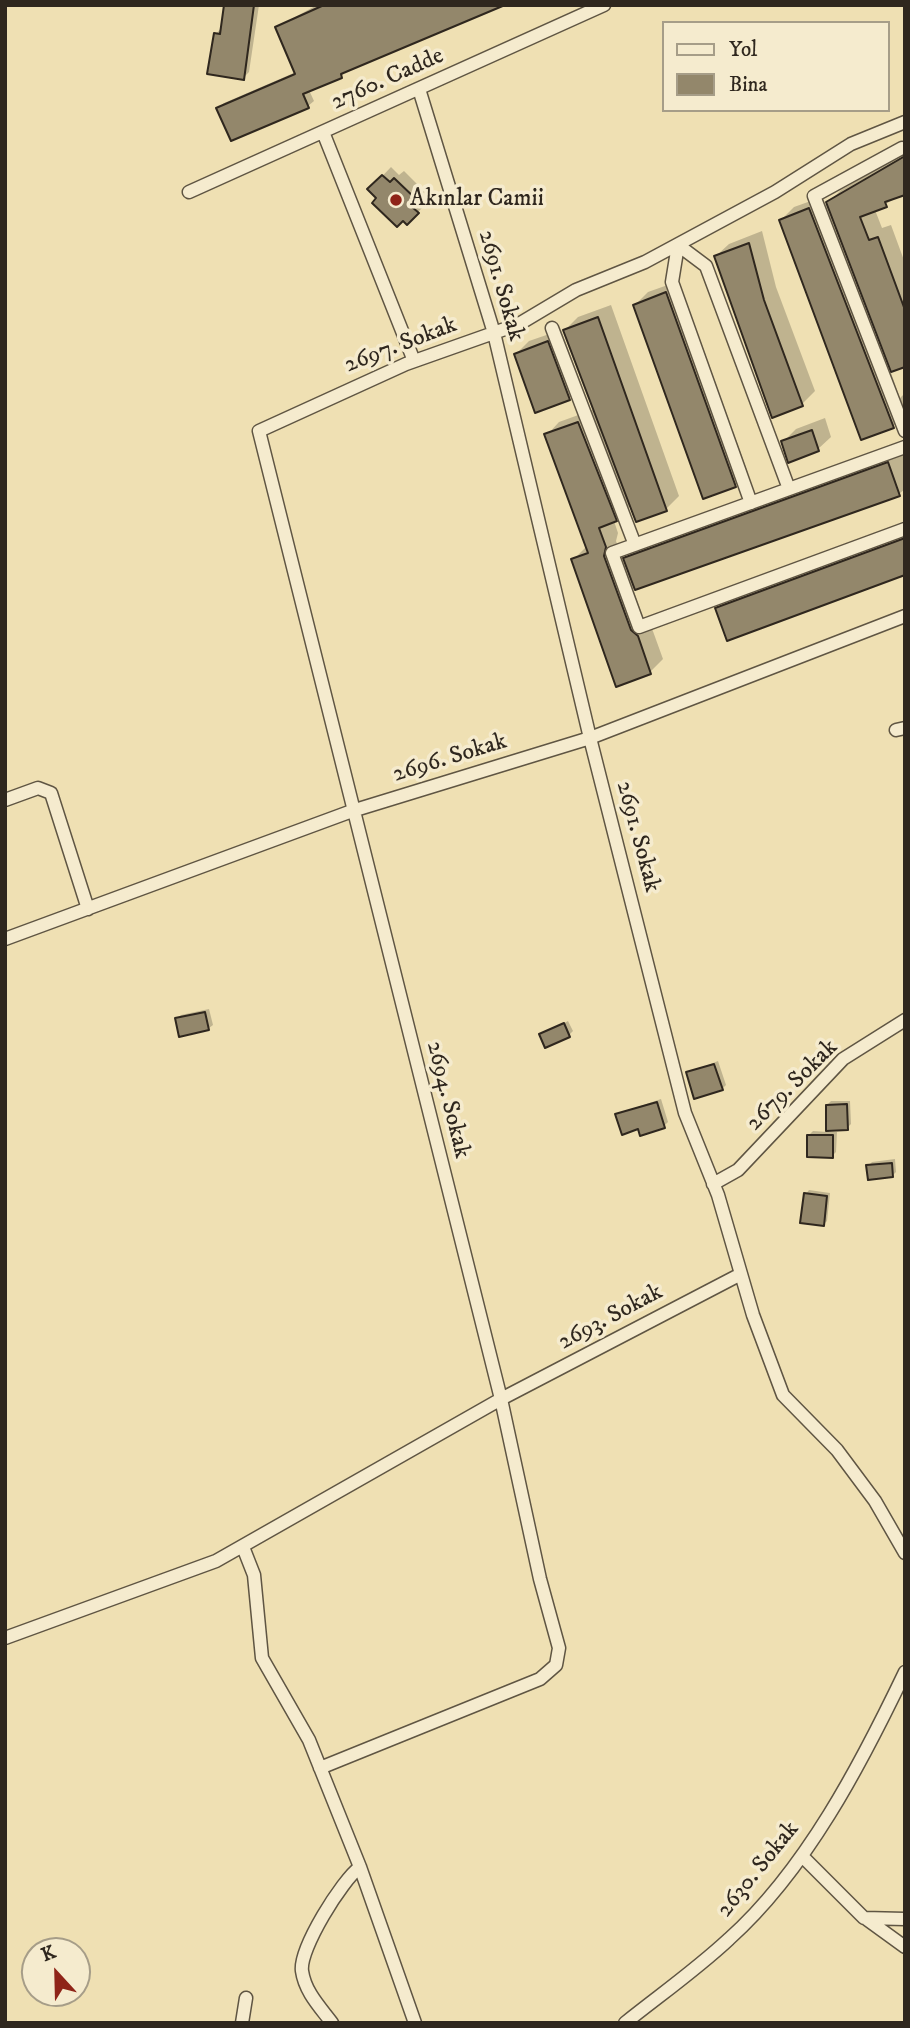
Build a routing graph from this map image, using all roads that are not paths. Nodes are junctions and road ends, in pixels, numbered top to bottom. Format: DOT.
graph roads {
  1 [pos="604,5"];
  2 [pos="419,89"];
  3 [pos="905,122"];
  4 [pos="323,132"];
  5 [pos="902,148"];
  6 [pos="189,192"];
  7 [pos="678,245"];
  8 [pos="552,328"];
  9 [pos="494,333"];
  10 [pos="414,361"];
  11 [pos="905,431"];
  12 [pos="905,447"];
  13 [pos="789,489"];
  14 [pos="751,502"];
  15 [pos="905,529"];
  16 [pos="635,545"];
  17 [pos="905,616"];
  18 [pos="590,738"];
  19 [pos="5,800"];
  20 [pos="352,811"];
  21 [pos="88,909"];
  22 [pos="5,939"];
  23 [pos="905,1020"];
  24 [pos="713,1184"];
  25 [pos="741,1274"];
  26 [pos="502,1399"];
  27 [pos="243,1547"];
  28 [pos="905,1553"];
  29 [pos="5,1639"];
  30 [pos="903,1680"];
  31 [pos="320,1768"];
  32 [pos="803,1857"];
  33 [pos="360,1867"];
  34 [pos="864,1918"];
  35 [pos="904,1919"];
  36 [pos="905,1947"];
  37 [pos="246,1998"];
  38 [pos="242,2023"];
  39 [pos="332,2023"];
  40 [pos="415,2023"];
  41 [pos="625,2023"];
  1 -- 2 [label="street, 2760. Cadde"];
  2 -- 4 [label="street, 2760. Cadde"];
  2 -- 9 [label="street, 2691. Sokak"];
  3 -- 7 [label="street, 2697. Sokak"];
  4 -- 6 [label="street, 2760. Cadde"];
  4 -- 10 [label="street"];
  5 -- 11 [label="street"];
  7 -- 9 [label="street, 2697. Sokak"];
  7 -- 13 [label="street"];
  7 -- 14 [label="street"];
  8 -- 16 [label="street"];
  9 -- 10 [label="street, 2697. Sokak"];
  9 -- 18 [label="street, 2691. Sokak"];
  10 -- 20 [label="street, 2697. Sokak"];
  12 -- 13 [label="street"];
  13 -- 14 [label="street"];
  14 -- 16 [label="street"];
  15 -- 16 [label="street"];
  17 -- 18 [label="street, 2696. Sokak"];
  18 -- 20 [label="street, 2696. Sokak"];
  18 -- 24 [label="street, 2691. Sokak"];
  19 -- 21 [label="street"];
  20 -- 21 [label="street, 2696. Sokak"];
  20 -- 26 [label="street, 2694. Sokak"];
  21 -- 22 [label="street, 2696. Sokak"];
  23 -- 24 [label="street, 2679. Sokak"];
  24 -- 25 [label="street, 2691. Sokak"];
  25 -- 26 [label="street, 2693. Sokak"];
  25 -- 28 [label="street, 2691. Sokak"];
  26 -- 27 [label="street, 2693. Sokak"];
  26 -- 31 [label="street, 2694. Sokak"];
  27 -- 29 [label="street, 2693. Sokak"];
  27 -- 31 [label="street"];
  30 -- 32 [label="street, 2630. Sokak"];
  31 -- 33 [label="street"];
  32 -- 34 [label="street"];
  32 -- 41 [label="street, 2630. Sokak"];
  33 -- 39 [label="street"];
  33 -- 40 [label="street"];
  34 -- 35 [label="street"];
  34 -- 36 [label="street"];
  37 -- 38 [label="street"];
}
